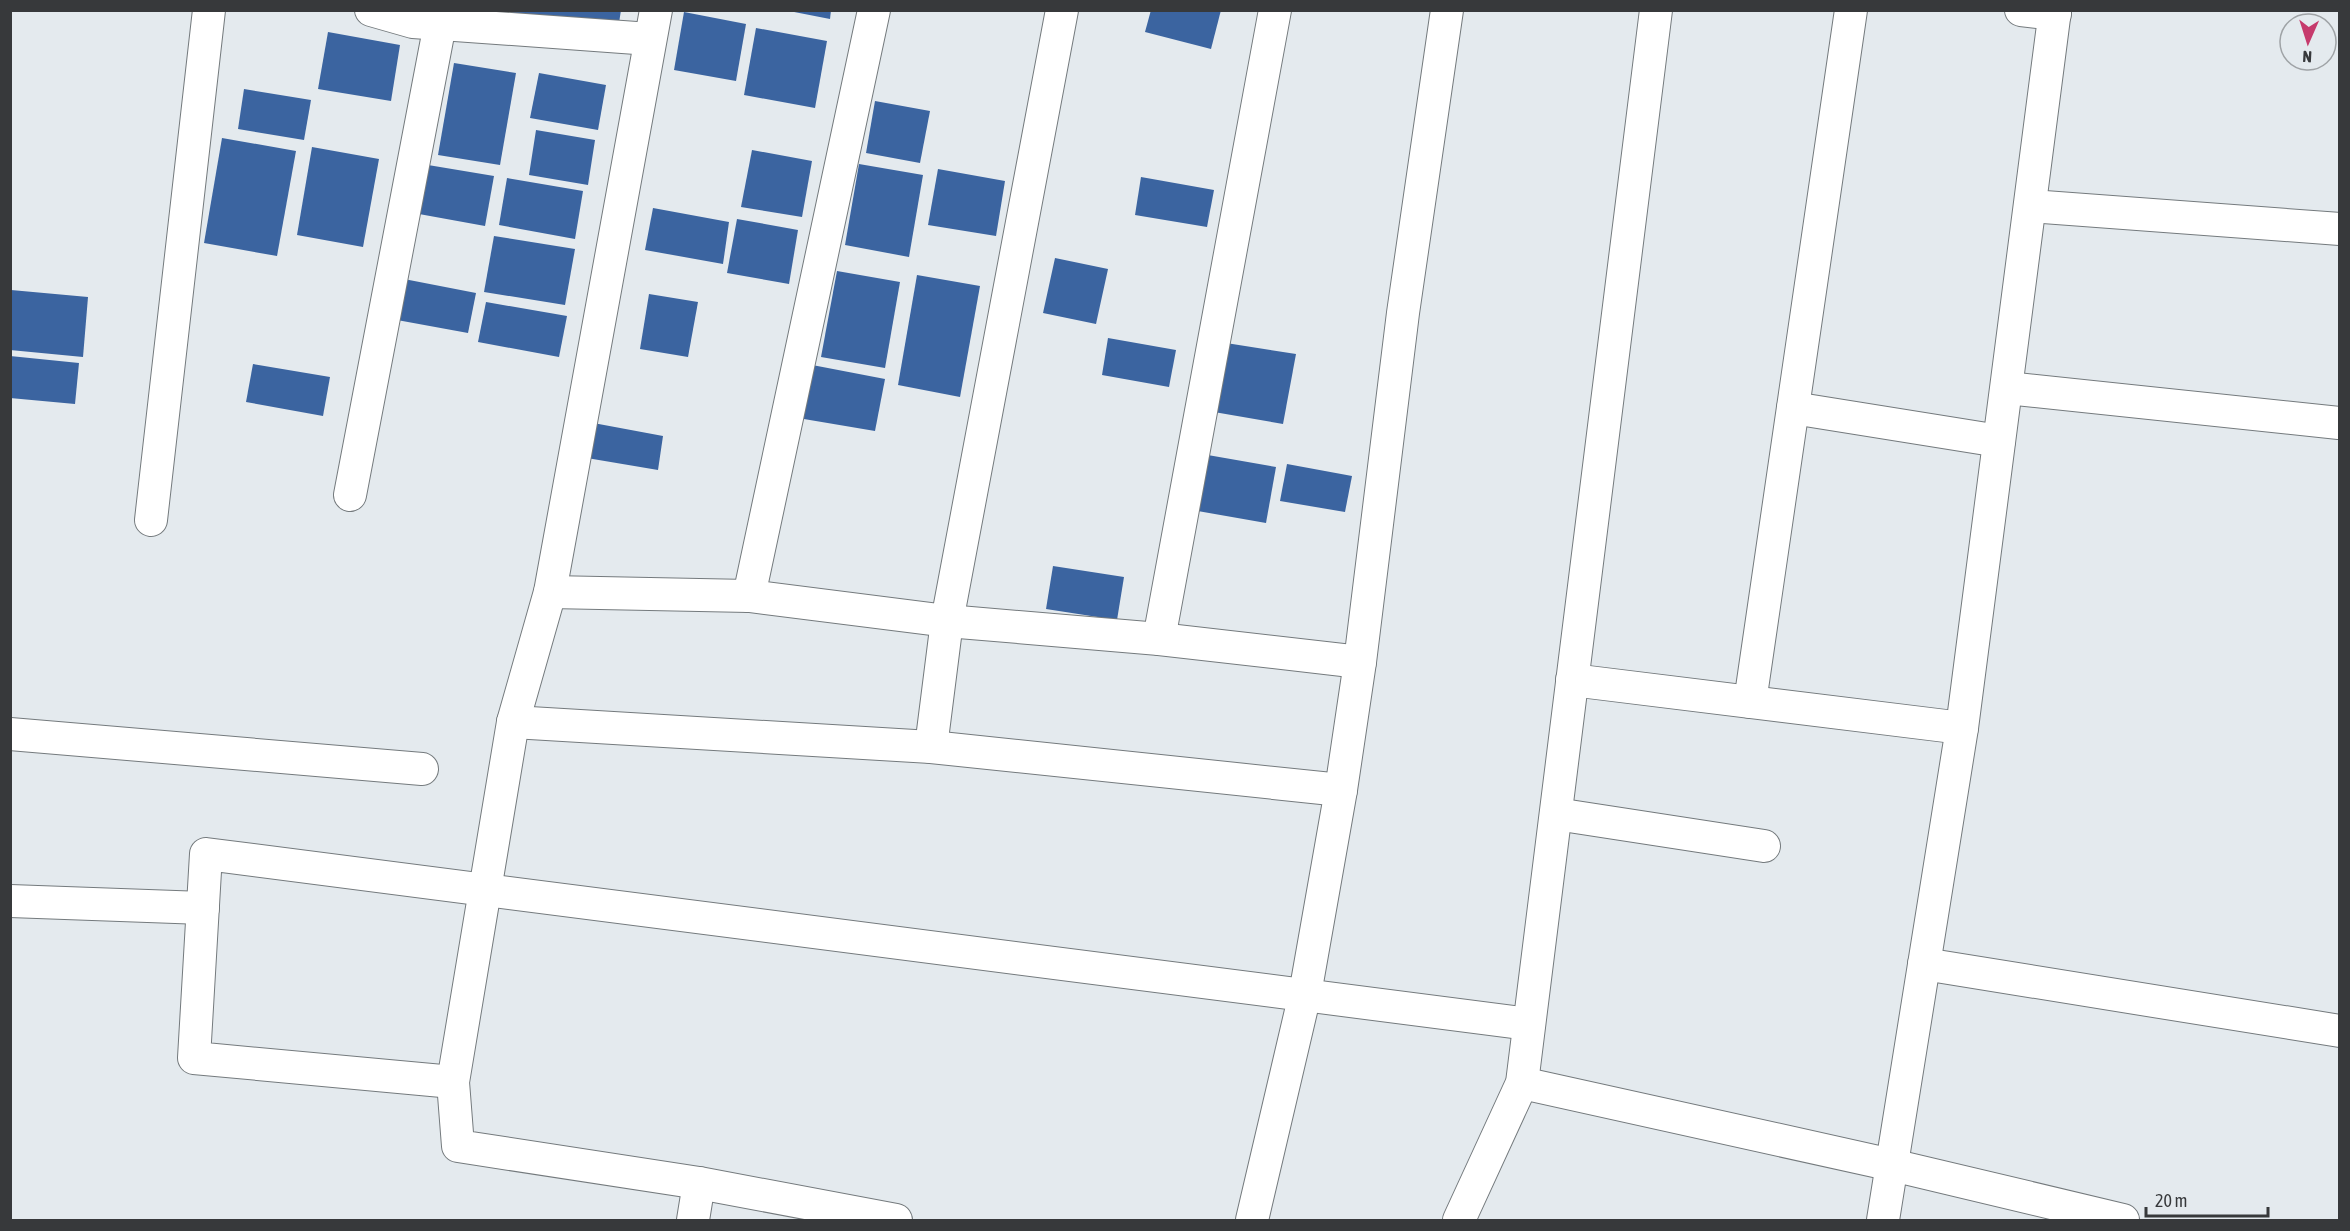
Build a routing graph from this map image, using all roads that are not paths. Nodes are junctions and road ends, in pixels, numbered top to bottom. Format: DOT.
graph roads {
  1 [pos="209,10"];
  2 [pos="371,10"];
  3 [pos="874,10"];
  4 [pos="1062,10"];
  5 [pos="1275,10"];
  6 [pos="1448,10"];
  7 [pos="1656,10"];
  8 [pos="1851,10"];
  9 [pos="2021,10"];
  10 [pos="2055,12"];
  11 [pos="440,24"];
  12 [pos="653,25"];
  13 [pos="2030,206"];
  14 [pos="2340,229"];
  15 [pos="2007,388"];
  16 [pos="1793,408"];
  17 [pos="2339,423"];
  18 [pos="1999,441"];
  19 [pos="350,495"];
  20 [pos="151,520"];
  21 [pos="550,592"];
  22 [pos="749,596"];
  23 [pos="946,621"];
  24 [pos="1159,639"];
  25 [pos="1360,662"];
  26 [pos="1572,680"];
  27 [pos="1750,702"];
  28 [pos="513,722"];
  29 [pos="1962,728"];
  30 [pos="10,734"];
  31 [pos="931,747"];
  32 [pos="422,768"];
  33 [pos="1341,790"];
  34 [pos="1556,814"];
  35 [pos="1764,846"];
  36 [pos="484,890"];
  37 [pos="10,901"];
  38 [pos="203,908"];
  39 [pos="1924,964"];
  40 [pos="1305,994"];
  41 [pos="1529,1024"];
  42 [pos="2340,1031"];
  43 [pos="453,1082"];
  44 [pos="1522,1083"];
  45 [pos="1892,1165"];
  46 [pos="699,1183"];
  47 [pos="2115,1220"];
  48 [pos="693,1221"];
  49 [pos="896,1221"];
  50 [pos="1252,1221"];
  51 [pos="1459,1221"];
  52 [pos="1883,1221"];
  1 -- 20 [label="street"];
  2 -- 11 [label="street"];
  3 -- 22 [label="street"];
  4 -- 23 [label="street"];
  5 -- 24 [label="street"];
  6 -- 25 [label="street"];
  7 -- 26 [label="street"];
  8 -- 16 [label="street"];
  9 -- 10 [label="street"];
  10 -- 13 [label="street"];
  11 -- 12 [label="street"];
  11 -- 19 [label="street"];
  12 -- 21 [label="street"];
  13 -- 14 [label="street"];
  13 -- 15 [label="street"];
  15 -- 17 [label="street"];
  15 -- 18 [label="street"];
  16 -- 18 [label="street"];
  16 -- 27 [label="street"];
  18 -- 29 [label="street"];
  21 -- 22 [label="street"];
  21 -- 28 [label="street"];
  22 -- 23 [label="street"];
  23 -- 24 [label="street"];
  23 -- 31 [label="street"];
  24 -- 25 [label="street"];
  25 -- 33 [label="street"];
  26 -- 27 [label="street"];
  26 -- 34 [label="street"];
  27 -- 29 [label="street"];
  28 -- 31 [label="street"];
  28 -- 36 [label="street"];
  29 -- 39 [label="street"];
  30 -- 32 [label="street"];
  31 -- 33 [label="street"];
  33 -- 40 [label="street"];
  34 -- 35 [label="street"];
  34 -- 41 [label="street"];
  36 -- 38 [label="street"];
  36 -- 40 [label="street"];
  36 -- 43 [label="street"];
  37 -- 38 [label="street"];
  38 -- 43 [label="street"];
  39 -- 42 [label="street"];
  39 -- 45 [label="street"];
  40 -- 41 [label="street"];
  40 -- 50 [label="street"];
  41 -- 44 [label="street"];
  43 -- 46 [label="street"];
  44 -- 45 [label="street"];
  44 -- 51 [label="street"];
  45 -- 47 [label="street"];
  45 -- 52 [label="street"];
  46 -- 48 [label="street"];
  46 -- 49 [label="street"];
}
